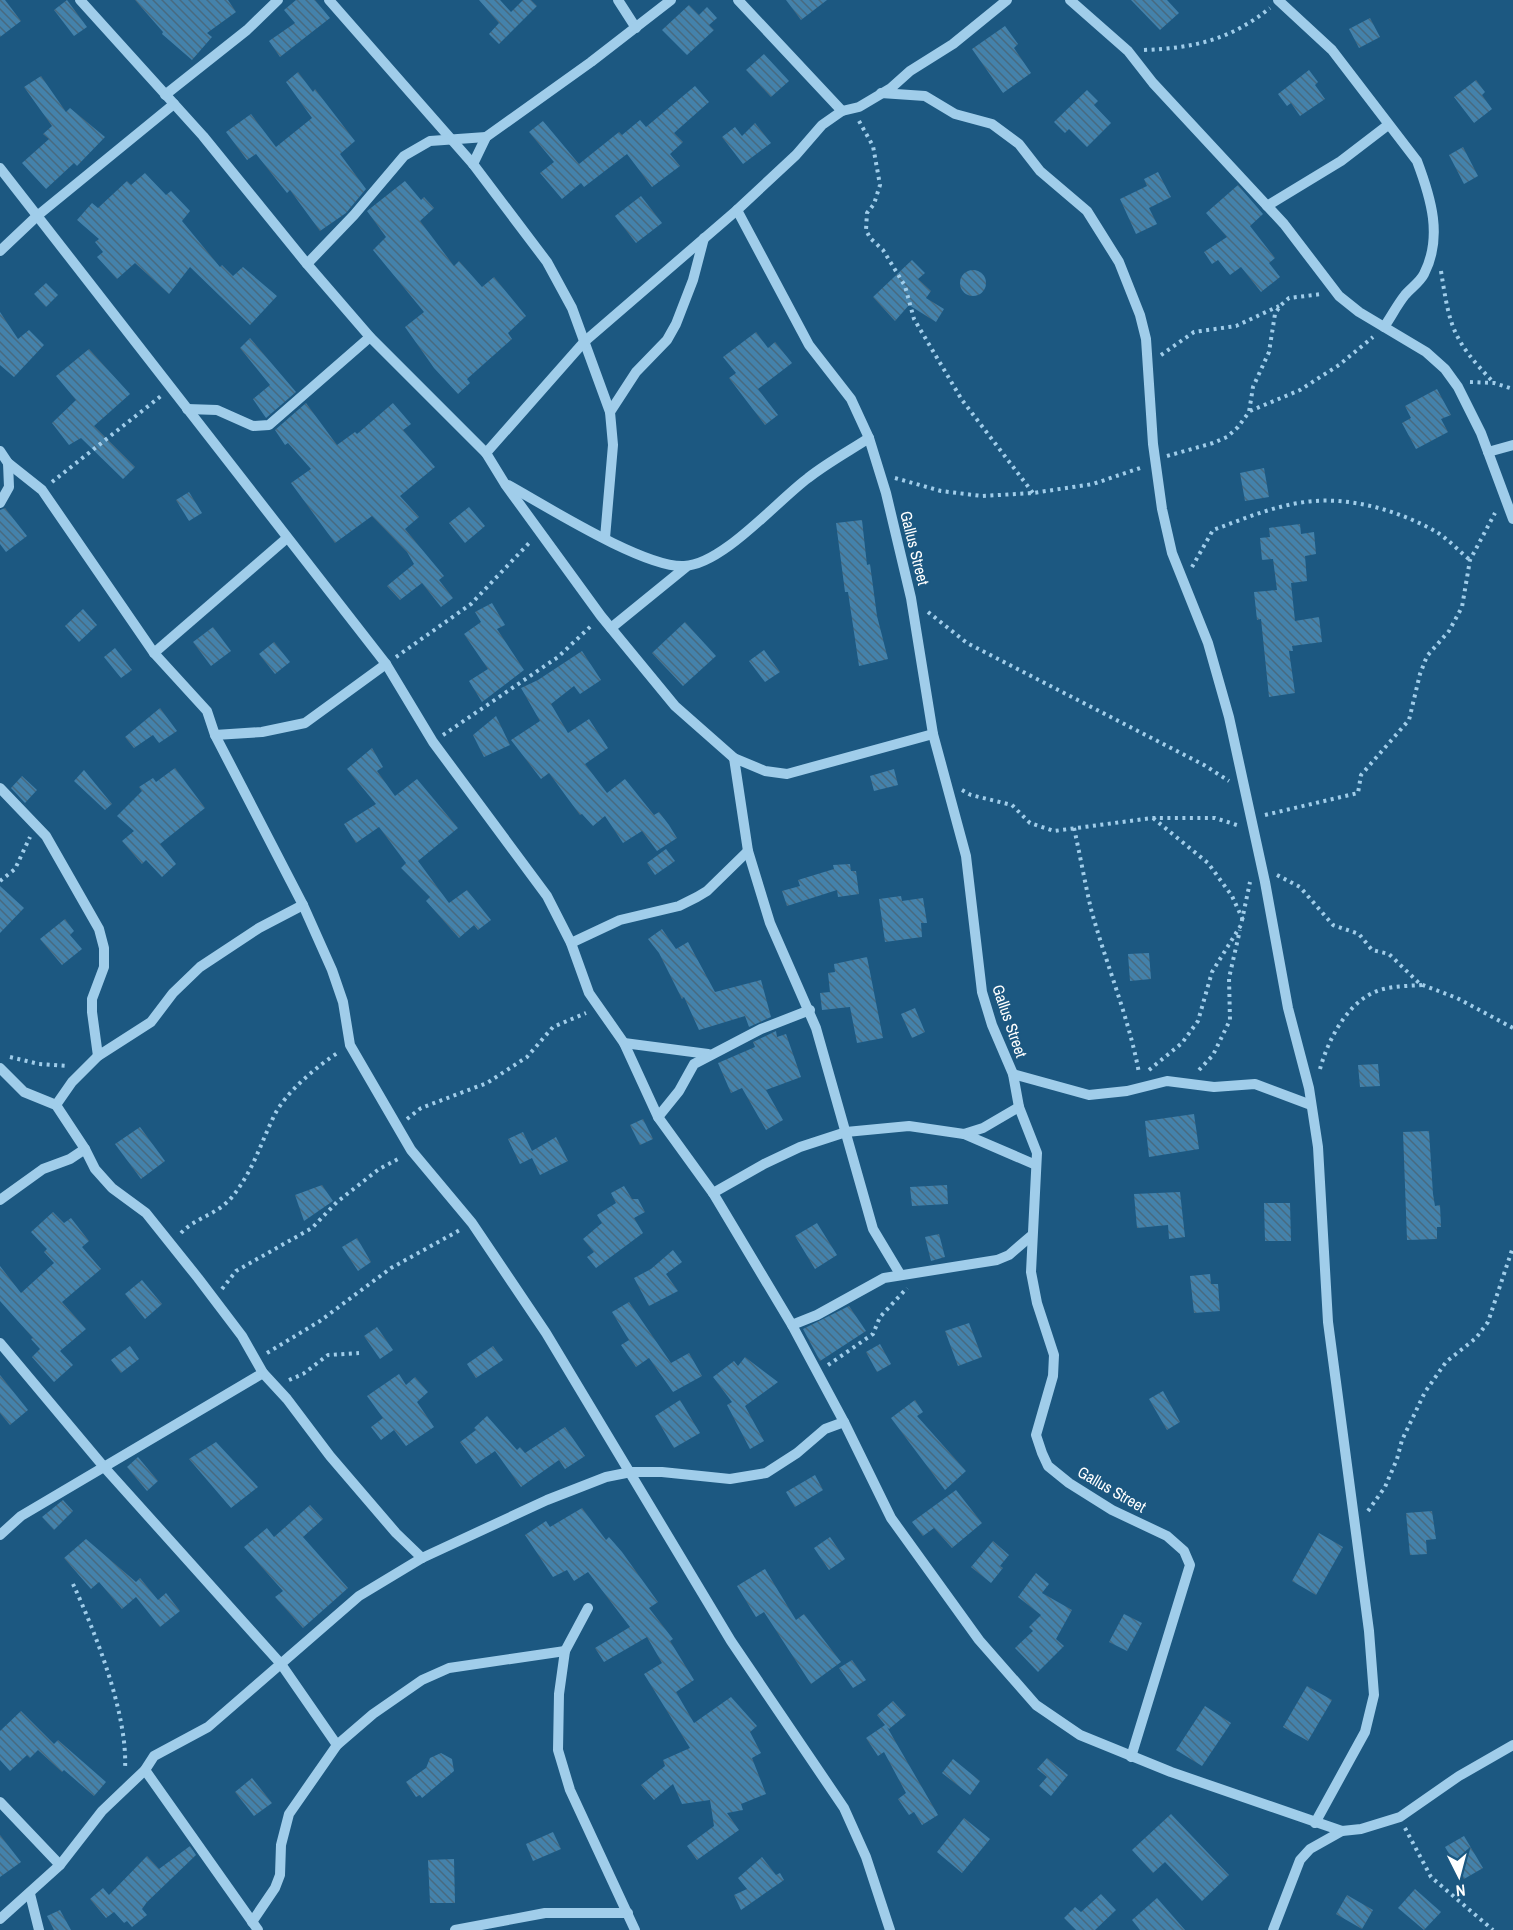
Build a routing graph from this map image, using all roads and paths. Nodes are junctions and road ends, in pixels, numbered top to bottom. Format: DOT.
graph roads {
  1 [pos="80,0"];
  2 [pos="278,0"];
  3 [pos="329,0"];
  4 [pos="618,0"];
  5 [pos="671,0"];
  6 [pos="738,0"];
  7 [pos="1007,0"];
  8 [pos="1070,0"];
  9 [pos="1279,1"];
  10 [pos="636,28"];
  11 [pos="1128,51"];
  12 [pos="881,93"];
  13 [pos="165,94"];
  14 [pos="174,104"];
  15 [pos="846,110"];
  16 [pos="1388,125"];
  17 [pos="486,137"];
  18 [pos="452,140"];
  19 [pos="473,164"];
  20 [pos="0,168"];
  21 [pos="1267,206"];
  22 [pos="736,210"];
  23 [pos="37,216"];
  24 [pos="704,238"];
  25 [pos="1435,244"];
  26 [pos="0,251"];
  27 [pos="307,264"];
  28 [pos="1336,292"];
  29 [pos="1280,306"];
  30 [pos="1384,327"];
  31 [pos="370,337"];
  32 [pos="584,342"];
  33 [pos="1147,367"];
  34 [pos="1494,383"];
  35 [pos="1458,387"];
  36 [pos="170,388"];
  37 [pos="1513,389"];
  38 [pos="187,409"];
  39 [pos="610,412"];
  40 [pos="1249,412"];
  41 [pos="869,438"];
  42 [pos="1513,445"];
  43 [pos="0,451"];
  44 [pos="1488,452"];
  45 [pos="486,453"];
  46 [pos="1155,461"];
  47 [pos="8,464"];
  48 [pos="880,474"];
  49 [pos="505,483"];
  50 [pos="42,490"];
  51 [pos="1505,492"];
  52 [pos="1033,494"];
  53 [pos="0,503"];
  54 [pos="1513,519"];
  55 [pos="540,532"];
  56 [pos="287,538"];
  57 [pos="605,538"];
  58 [pos="1470,560"];
  59 [pos="686,567"];
  60 [pos="1184,583"];
  61 [pos="911,598"];
  62 [pos="601,616"];
  63 [pos="611,628"];
  64 [pos="154,653"];
  65 [pos="386,664"];
  66 [pos="933,734"];
  67 [pos="215,735"];
  68 [pos="433,742"];
  69 [pos="734,758"];
  70 [pos="948,782"];
  71 [pos="0,788"];
  72 [pos="1248,795"];
  73 [pos="1152,818"];
  74 [pos="1252,818"];
  75 [pos="36,825"];
  76 [pos="1074,828"];
  77 [pos="1255,831"];
  78 [pos="748,851"];
  79 [pos="1260,855"];
  80 [pos="1263,870"];
  81 [pos="0,881"];
  82 [pos="303,905"];
  83 [pos="1243,920"];
  84 [pos="1240,927"];
  85 [pos="571,943"];
  86 [pos="1422,985"];
  87 [pos="598,1008"];
  88 [pos="810,1010"];
  89 [pos="1513,1028"];
  90 [pos="624,1044"];
  91 [pos="350,1045"];
  92 [pos="708,1054"];
  93 [pos="0,1055"];
  94 [pos="94,1061"];
  95 [pos="0,1068"];
  96 [pos="1013,1074"];
  97 [pos="1176,1081"];
  98 [pos="1309,1088"];
  99 [pos="1311,1104"];
  100 [pos="56,1105"];
  101 [pos="1019,1107"];
  102 [pos="658,1117"];
  103 [pos="397,1126"];
  104 [pos="846,1132"];
  105 [pos="964,1134"];
  106 [pos="85,1149"];
  107 [pos="414,1154"];
  108 [pos="1036,1165"];
  109 [pos="713,1193"];
  110 [pos="0,1200"];
  111 [pos="472,1223"];
  112 [pos="1031,1236"];
  113 [pos="170,1245"];
  114 [pos="1513,1247"];
  115 [pos="925,1270"];
  116 [pos="900,1274"];
  117 [pos="214,1300"];
  118 [pos="792,1325"];
  119 [pos="0,1343"];
  120 [pos="359,1353"];
  121 [pos="256,1359"];
  122 [pos="818,1372"];
  123 [pos="263,1373"];
  124 [pos="274,1384"];
  125 [pos="844,1422"];
  126 [pos="104,1467"];
  127 [pos="631,1472"];
  128 [pos="1354,1524"];
  129 [pos="0,1535"];
  130 [pos="422,1558"];
  131 [pos="74,1584"];
  132 [pos="588,1608"];
  133 [pos="565,1650"];
  134 [pos="281,1664"];
  135 [pos="337,1745"];
  136 [pos="1513,1745"];
  137 [pos="1131,1757"];
  138 [pos="145,1770"];
  139 [pos="120,1794"];
  140 [pos="0,1802"];
  141 [pos="1400,1817"];
  142 [pos="1315,1823"];
  143 [pos="1342,1831"];
  144 [pos="60,1865"];
  145 [pos="30,1894"];
  146 [pos="628,1913"];
  147 [pos="0,1919"];
  148 [pos="255,1926"];
  149 [pos="1277,1928"];
  150 [pos="39,1930"];
  151 [pos="455,1930"];
  152 [pos="635,1930"];
  153 [pos="890,1930"];
  154 [pos="1493,1930"];
  1 -- 13 [label="street"];
  2 -- 13 [label="street"];
  3 -- 18 [label="street"];
  4 -- 10 [label="street"];
  5 -- 10 [label="street"];
  6 -- 15 [label="street"];
  7 -- 12 [label="street"];
  8 -- 11 [label="street"];
  9 -- 11 [label="path"];
  9 -- 16 [label="street"];
  10 -- 17 [label="street"];
  11 -- 21 [label="street"];
  12 -- 15 [label="street"];
  12 -- 33 [label="street"];
  13 -- 14 [label="street"];
  14 -- 23 [label="street"];
  14 -- 27 [label="street"];
  15 -- 22 [label="street"];
  15 -- 52 [label="path"];
  16 -- 21 [label="street"];
  16 -- 25 [label="street"];
  17 -- 18 [label="street"];
  17 -- 19 [label="street"];
  18 -- 19 [label="street"];
  18 -- 27 [label="street"];
  19 -- 32 [label="street"];
  20 -- 23 [label="street"];
  21 -- 28 [label="street"];
  22 -- 24 [label="street"];
  22 -- 41 [label="street, Gallus Street"];
  23 -- 26 [label="street"];
  23 -- 36 [label="street"];
  24 -- 32 [label="street"];
  24 -- 39 [label="street"];
  25 -- 30 [label="street"];
  25 -- 34 [label="path"];
  27 -- 31 [label="street"];
  28 -- 29 [label="path"];
  28 -- 30 [label="street"];
  29 -- 33 [label="path"];
  29 -- 40 [label="path"];
  30 -- 35 [label="street"];
  30 -- 40 [label="path"];
  31 -- 38 [label="street"];
  31 -- 45 [label="street"];
  32 -- 39 [label="street"];
  32 -- 45 [label="street"];
  33 -- 46 [label="street"];
  34 -- 35 [label="path"];
  34 -- 37 [label="path"];
  35 -- 44 [label="street"];
  36 -- 38 [label="street"];
  36 -- 50 [label="path"];
  38 -- 56 [label="street"];
  39 -- 57 [label="street"];
  40 -- 46 [label="path"];
  41 -- 48 [label="street, Gallus Street"];
  41 -- 59 [label="street"];
  42 -- 44 [label="street"];
  43 -- 47 [label="street"];
  44 -- 51 [label="street"];
  45 -- 49 [label="street"];
  46 -- 52 [label="path"];
  46 -- 60 [label="street"];
  47 -- 50 [label="street"];
  47 -- 53 [label="street"];
  48 -- 52 [label="path"];
  48 -- 61 [label="street, Gallus Street"];
  49 -- 55 [label="street"];
  49 -- 57 [label="street"];
  50 -- 64 [label="street"];
  51 -- 54 [label="street"];
  51 -- 58 [label="path"];
  55 -- 62 [label="street"];
  55 -- 65 [label="path"];
  56 -- 64 [label="street"];
  56 -- 65 [label="street"];
  57 -- 59 [label="street"];
  58 -- 60 [label="path"];
  58 -- 74 [label="path"];
  59 -- 63 [label="street"];
  60 -- 72 [label="street"];
  61 -- 66 [label="street, Gallus Street"];
  61 -- 72 [label="path"];
  62 -- 63 [label="street"];
  62 -- 68 [label="path"];
  63 -- 69 [label="street"];
  64 -- 67 [label="street"];
  65 -- 67 [label="street"];
  65 -- 68 [label="street"];
  66 -- 69 [label="street"];
  66 -- 70 [label="street, Gallus Street"];
  67 -- 82 [label="street"];
  68 -- 85 [label="street"];
  69 -- 78 [label="street"];
  70 -- 76 [label="path"];
  70 -- 96 [label="street, Gallus Street"];
  71 -- 75 [label="street"];
  72 -- 74 [label="street"];
  73 -- 76 [label="path"];
  73 -- 77 [label="path"];
  73 -- 83 [label="path"];
  74 -- 77 [label="street"];
  75 -- 81 [label="path"];
  75 -- 94 [label="street"];
  76 -- 84 [label="path"];
  77 -- 79 [label="street"];
  78 -- 85 [label="street"];
  78 -- 88 [label="street"];
  79 -- 80 [label="street"];
  79 -- 83 [label="path"];
  80 -- 86 [label="path"];
  80 -- 98 [label="street"];
  82 -- 91 [label="street"];
  82 -- 94 [label="street"];
  83 -- 84 [label="path"];
  84 -- 97 [label="path"];
  85 -- 87 [label="street"];
  86 -- 89 [label="path"];
  86 -- 98 [label="path"];
  87 -- 90 [label="street"];
  87 -- 103 [label="path"];
  88 -- 92 [label="street"];
  88 -- 104 [label="street"];
  90 -- 92 [label="street"];
  90 -- 102 [label="street"];
  91 -- 103 [label="street"];
  91 -- 113 [label="path"];
  92 -- 102 [label="street"];
  93 -- 94 [label="path"];
  94 -- 100 [label="street"];
  95 -- 100 [label="street"];
  96 -- 97 [label="street"];
  96 -- 101 [label="street, Gallus Street"];
  97 -- 99 [label="street"];
  98 -- 99 [label="street"];
  99 -- 128 [label="street"];
  100 -- 106 [label="street"];
  101 -- 105 [label="street"];
  101 -- 108 [label="street, Gallus Street"];
  102 -- 109 [label="street"];
  103 -- 107 [label="street"];
  104 -- 105 [label="street"];
  104 -- 109 [label="street"];
  104 -- 116 [label="street"];
  105 -- 108 [label="street"];
  106 -- 110 [label="street"];
  106 -- 113 [label="street"];
  107 -- 111 [label="street"];
  107 -- 117 [label="path"];
  108 -- 112 [label="street, Gallus Street"];
  109 -- 118 [label="street"];
  111 -- 121 [label="path"];
  111 -- 127 [label="street"];
  112 -- 115 [label="street"];
  112 -- 137 [label="street, Gallus Street"];
  113 -- 117 [label="street"];
  114 -- 128 [label="path"];
  115 -- 116 [label="street"];
  115 -- 122 [label="path"];
  116 -- 118 [label="street"];
  117 -- 121 [label="street"];
  118 -- 122 [label="street"];
  119 -- 126 [label="street"];
  120 -- 124 [label="path"];
  121 -- 123 [label="street"];
  122 -- 125 [label="street"];
  123 -- 124 [label="street"];
  123 -- 126 [label="street"];
  124 -- 130 [label="street"];
  125 -- 127 [label="street"];
  125 -- 137 [label="street"];
  126 -- 129 [label="street"];
  126 -- 134 [label="street"];
  127 -- 130 [label="street"];
  127 -- 153 [label="street"];
  128 -- 142 [label="street"];
  130 -- 134 [label="street"];
  131 -- 139 [label="path"];
  132 -- 133 [label="street"];
  133 -- 135 [label="street"];
  133 -- 146 [label="street"];
  134 -- 135 [label="street"];
  134 -- 138 [label="street"];
  135 -- 148 [label="street"];
  136 -- 141 [label="street"];
  137 -- 142 [label="street"];
  138 -- 139 [label="street"];
  138 -- 148 [label="street"];
  139 -- 144 [label="street"];
  140 -- 144 [label="street"];
  141 -- 143 [label="street"];
  141 -- 154 [label="path"];
  142 -- 143 [label="street"];
  143 -- 149 [label="street"];
  144 -- 145 [label="street"];
  145 -- 147 [label="street"];
  145 -- 150 [label="street"];
  146 -- 151 [label="street"];
  146 -- 152 [label="street"];
}
